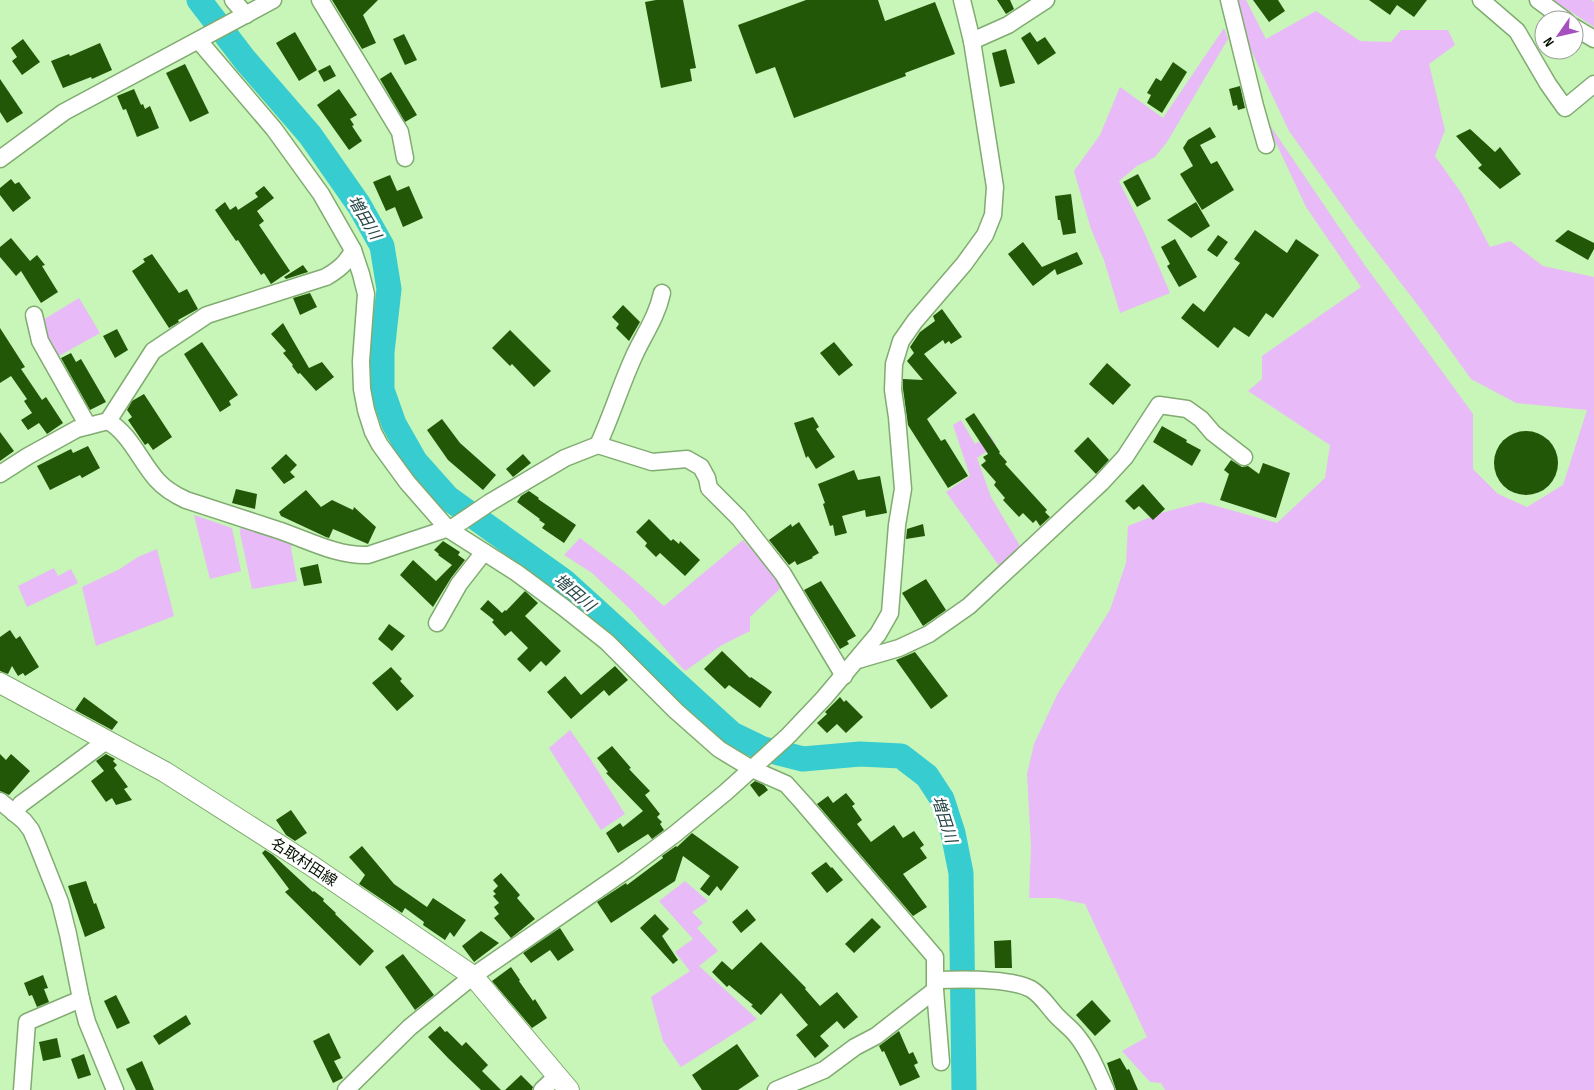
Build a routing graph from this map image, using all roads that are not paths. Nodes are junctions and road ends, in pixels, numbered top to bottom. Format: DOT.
graph roads {
  1 [pos="233,0"];
  2 [pos="273,0"];
  3 [pos="320,0"];
  4 [pos="962,0"];
  5 [pos="1046,0"];
  6 [pos="1229,0"];
  7 [pos="1481,0"];
  8 [pos="1538,0"];
  9 [pos="1552,10"];
  10 [pos="243,17"];
  11 [pos="201,40"];
  12 [pos="972,40"];
  13 [pos="1594,84"];
  14 [pos="1266,145"];
  15 [pos="405,158"];
  16 [pos="0,159"];
  17 [pos="353,250"];
  18 [pos="662,293"];
  19 [pos="34,315"];
  20 [pos="108,421"];
  21 [pos="88,426"];
  22 [pos="598,445"];
  23 [pos="1244,456"];
  24 [pos="0,474"];
  25 [pos="451,528"];
  26 [pos="484,552"];
  27 [pos="437,623"];
  28 [pos="858,660"];
  29 [pos="844,676"];
  30 [pos="0,683"];
  31 [pos="106,741"];
  32 [pos="755,766"];
  33 [pos="0,801"];
  34 [pos="14,813"];
  35 [pos="473,976"];
  36 [pos="938,983"];
  37 [pos="81,999"];
  38 [pos="941,1062"];
  39 [pos="563,1083"];
  40 [pos="22,1090"];
  41 [pos="115,1090"];
  42 [pos="346,1090"];
  43 [pos="542,1090"];
  44 [pos="776,1090"];
  45 [pos="1106,1090"];
  1 -- 10 [label="street"];
  2 -- 10 [label="street"];
  3 -- 15 [label="street"];
  4 -- 12 [label="street"];
  5 -- 12 [label="street"];
  6 -- 14 [label="street"];
  7 -- 13 [label="street"];
  8 -- 9 [label="street"];
  10 -- 11 [label="street"];
  11 -- 16 [label="street"];
  11 -- 17 [label="street"];
  12 -- 28 [label="street"];
  17 -- 20 [label="street"];
  17 -- 25 [label="street"];
  18 -- 22 [label="street"];
  19 -- 21 [label="street"];
  20 -- 21 [label="street"];
  20 -- 25 [label="street"];
  21 -- 24 [label="street"];
  22 -- 25 [label="street"];
  22 -- 29 [label="street"];
  23 -- 28 [label="street"];
  25 -- 26 [label="street"];
  26 -- 27 [label="street"];
  26 -- 32 [label="street"];
  28 -- 29 [label="street"];
  29 -- 32 [label="street"];
  30 -- 31 [label="main road, 名取村田線"];
  31 -- 34 [label="street"];
  31 -- 35 [label="main road, 名取村田線"];
  32 -- 35 [label="street"];
  32 -- 36 [label="street"];
  33 -- 34 [label="street"];
  34 -- 37 [label="street"];
  35 -- 39 [label="main road, 名取村田線"];
  35 -- 42 [label="street"];
  36 -- 38 [label="street"];
  36 -- 44 [label="street"];
  36 -- 45 [label="street"];
  37 -- 40 [label="street"];
  37 -- 41 [label="street"];
  39 -- 43 [label="street"];
}
